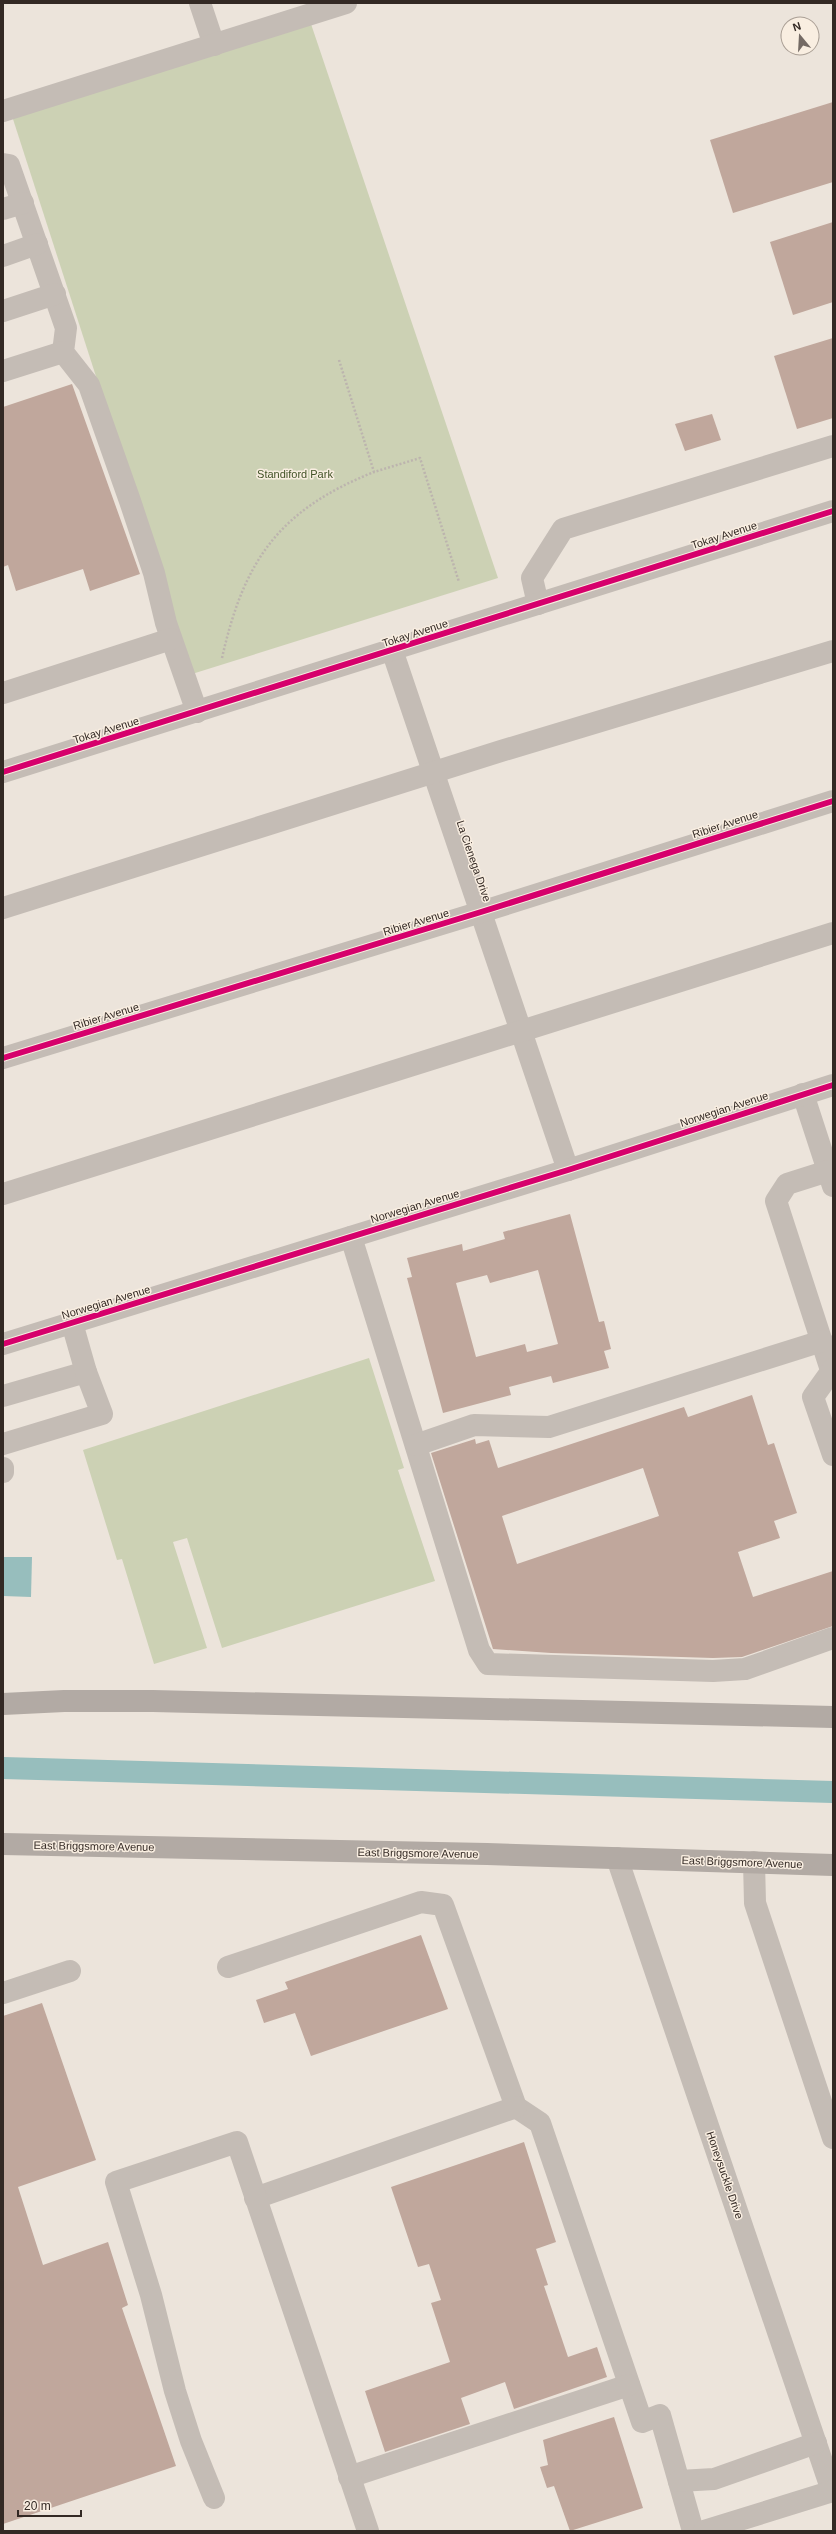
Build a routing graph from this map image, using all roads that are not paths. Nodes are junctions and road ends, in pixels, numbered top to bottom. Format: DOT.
graph roads {
  1 [pos="200,3"];
  2 [pos="346,3"];
  3 [pos="214,45"];
  4 [pos="3,111"];
  5 [pos="3,164"];
  6 [pos="13,206"];
  7 [pos="37,244"];
  8 [pos="3,256"];
  9 [pos="55,294"];
  10 [pos="3,311"];
  11 [pos="63,352"];
  12 [pos="3,371"];
  13 [pos="833,446"];
  14 [pos="833,511"];
  15 [pos="538,604"];
  16 [pos="171,639"];
  17 [pos="392,650"];
  18 [pos="833,651"];
  19 [pos="3,692"];
  20 [pos="197,712"];
  21 [pos="3,772"];
  22 [pos="434,772"];
  23 [pos="833,801"];
  24 [pos="3,908"];
  25 [pos="481,912"];
  26 [pos="833,933"];
  27 [pos="521,1030"];
  28 [pos="3,1058"];
  29 [pos="833,1085"];
  30 [pos="803,1094"];
  31 [pos="568,1170"];
  32 [pos="831,1178"];
  33 [pos="3,1194"];
  34 [pos="351,1237"];
  35 [pos="72,1323"];
  36 [pos="4,1339"];
  37 [pos="822,1341"];
  38 [pos="832,1369"];
  39 [pos="86,1372"];
  40 [pos="3,1396"];
  41 [pos="3,1444"];
  42 [pos="416,1445"];
  43 [pos="833,1455"];
  44 [pos="3,1468"];
  45 [pos="3,1472"];
  46 [pos="833,1638"];
  47 [pos="3,1704"];
  48 [pos="833,1717"];
  49 [pos="3,1844"];
  50 [pos="617,1858"];
  51 [pos="754,1862"];
  52 [pos="833,1865"];
  53 [pos="228,1967"];
  54 [pos="70,1971"];
  55 [pos="3,1993"];
  56 [pos="516,2107"];
  57 [pos="833,2138"];
  58 [pos="256,2198"];
  59 [pos="629,2385"];
  60 [pos="816,2443"];
  61 [pos="349,2477"];
  62 [pos="679,2481"];
  63 [pos="833,2491"];
  64 [pos="214,2498"];
  65 [pos="706,2530"];
  66 [pos="368,2531"];
  1 -- 3 [label="street"];
  2 -- 3 [label="street"];
  3 -- 4 [label="street"];
  5 -- 6 [label="street"];
  6 -- 7 [label="street"];
  7 -- 8 [label="street"];
  7 -- 9 [label="street"];
  9 -- 10 [label="street"];
  9 -- 11 [label="street"];
  11 -- 12 [label="street"];
  11 -- 16 [label="street"];
  13 -- 15 [label="street"];
  14 -- 15 [label="street, Tokay Avenue"];
  15 -- 17 [label="street, Tokay Avenue"];
  16 -- 19 [label="street"];
  16 -- 20 [label="street"];
  17 -- 20 [label="street, Tokay Avenue"];
  17 -- 22 [label="street, La Cienega Drive"];
  18 -- 22 [label="street"];
  20 -- 21 [label="street, Tokay Avenue"];
  22 -- 24 [label="street"];
  22 -- 25 [label="street, La Cienega Drive"];
  23 -- 25 [label="street, Ribier Avenue"];
  25 -- 27 [label="street, La Cienega Drive"];
  25 -- 28 [label="street, Ribier Avenue"];
  26 -- 27 [label="street"];
  27 -- 31 [label="street, La Cienega Drive"];
  27 -- 33 [label="street"];
  29 -- 30 [label="street, Norwegian Avenue"];
  30 -- 31 [label="street, Norwegian Avenue"];
  30 -- 32 [label="street"];
  31 -- 34 [label="street, Norwegian Avenue"];
  32 -- 37 [label="street"];
  34 -- 35 [label="street, Norwegian Avenue"];
  34 -- 42 [label="street"];
  35 -- 36 [label="street, Norwegian Avenue"];
  35 -- 39 [label="street"];
  37 -- 38 [label="street"];
  37 -- 42 [label="street"];
  38 -- 43 [label="street"];
  39 -- 40 [label="street"];
  39 -- 41 [label="street"];
  42 -- 46 [label="street"];
  44 -- 45 [label="street"];
  47 -- 48 [label="main road"];
  49 -- 50 [label="main road, East Briggsmore Avenue"];
  50 -- 51 [label="main road, East Briggsmore Avenue"];
  50 -- 60 [label="street, Honeysuckle Drive"];
  51 -- 52 [label="main road, East Briggsmore Avenue"];
  51 -- 57 [label="street"];
  53 -- 56 [label="street"];
  54 -- 55 [label="street"];
  56 -- 58 [label="street"];
  56 -- 59 [label="street"];
  58 -- 61 [label="street"];
  58 -- 64 [label="street"];
  59 -- 61 [label="street"];
  59 -- 62 [label="street"];
  60 -- 62 [label="street"];
  60 -- 63 [label="street, Honeysuckle Drive"];
  61 -- 66 [label="street"];
  62 -- 65 [label="street"];
  63 -- 65 [label="street"];
}
